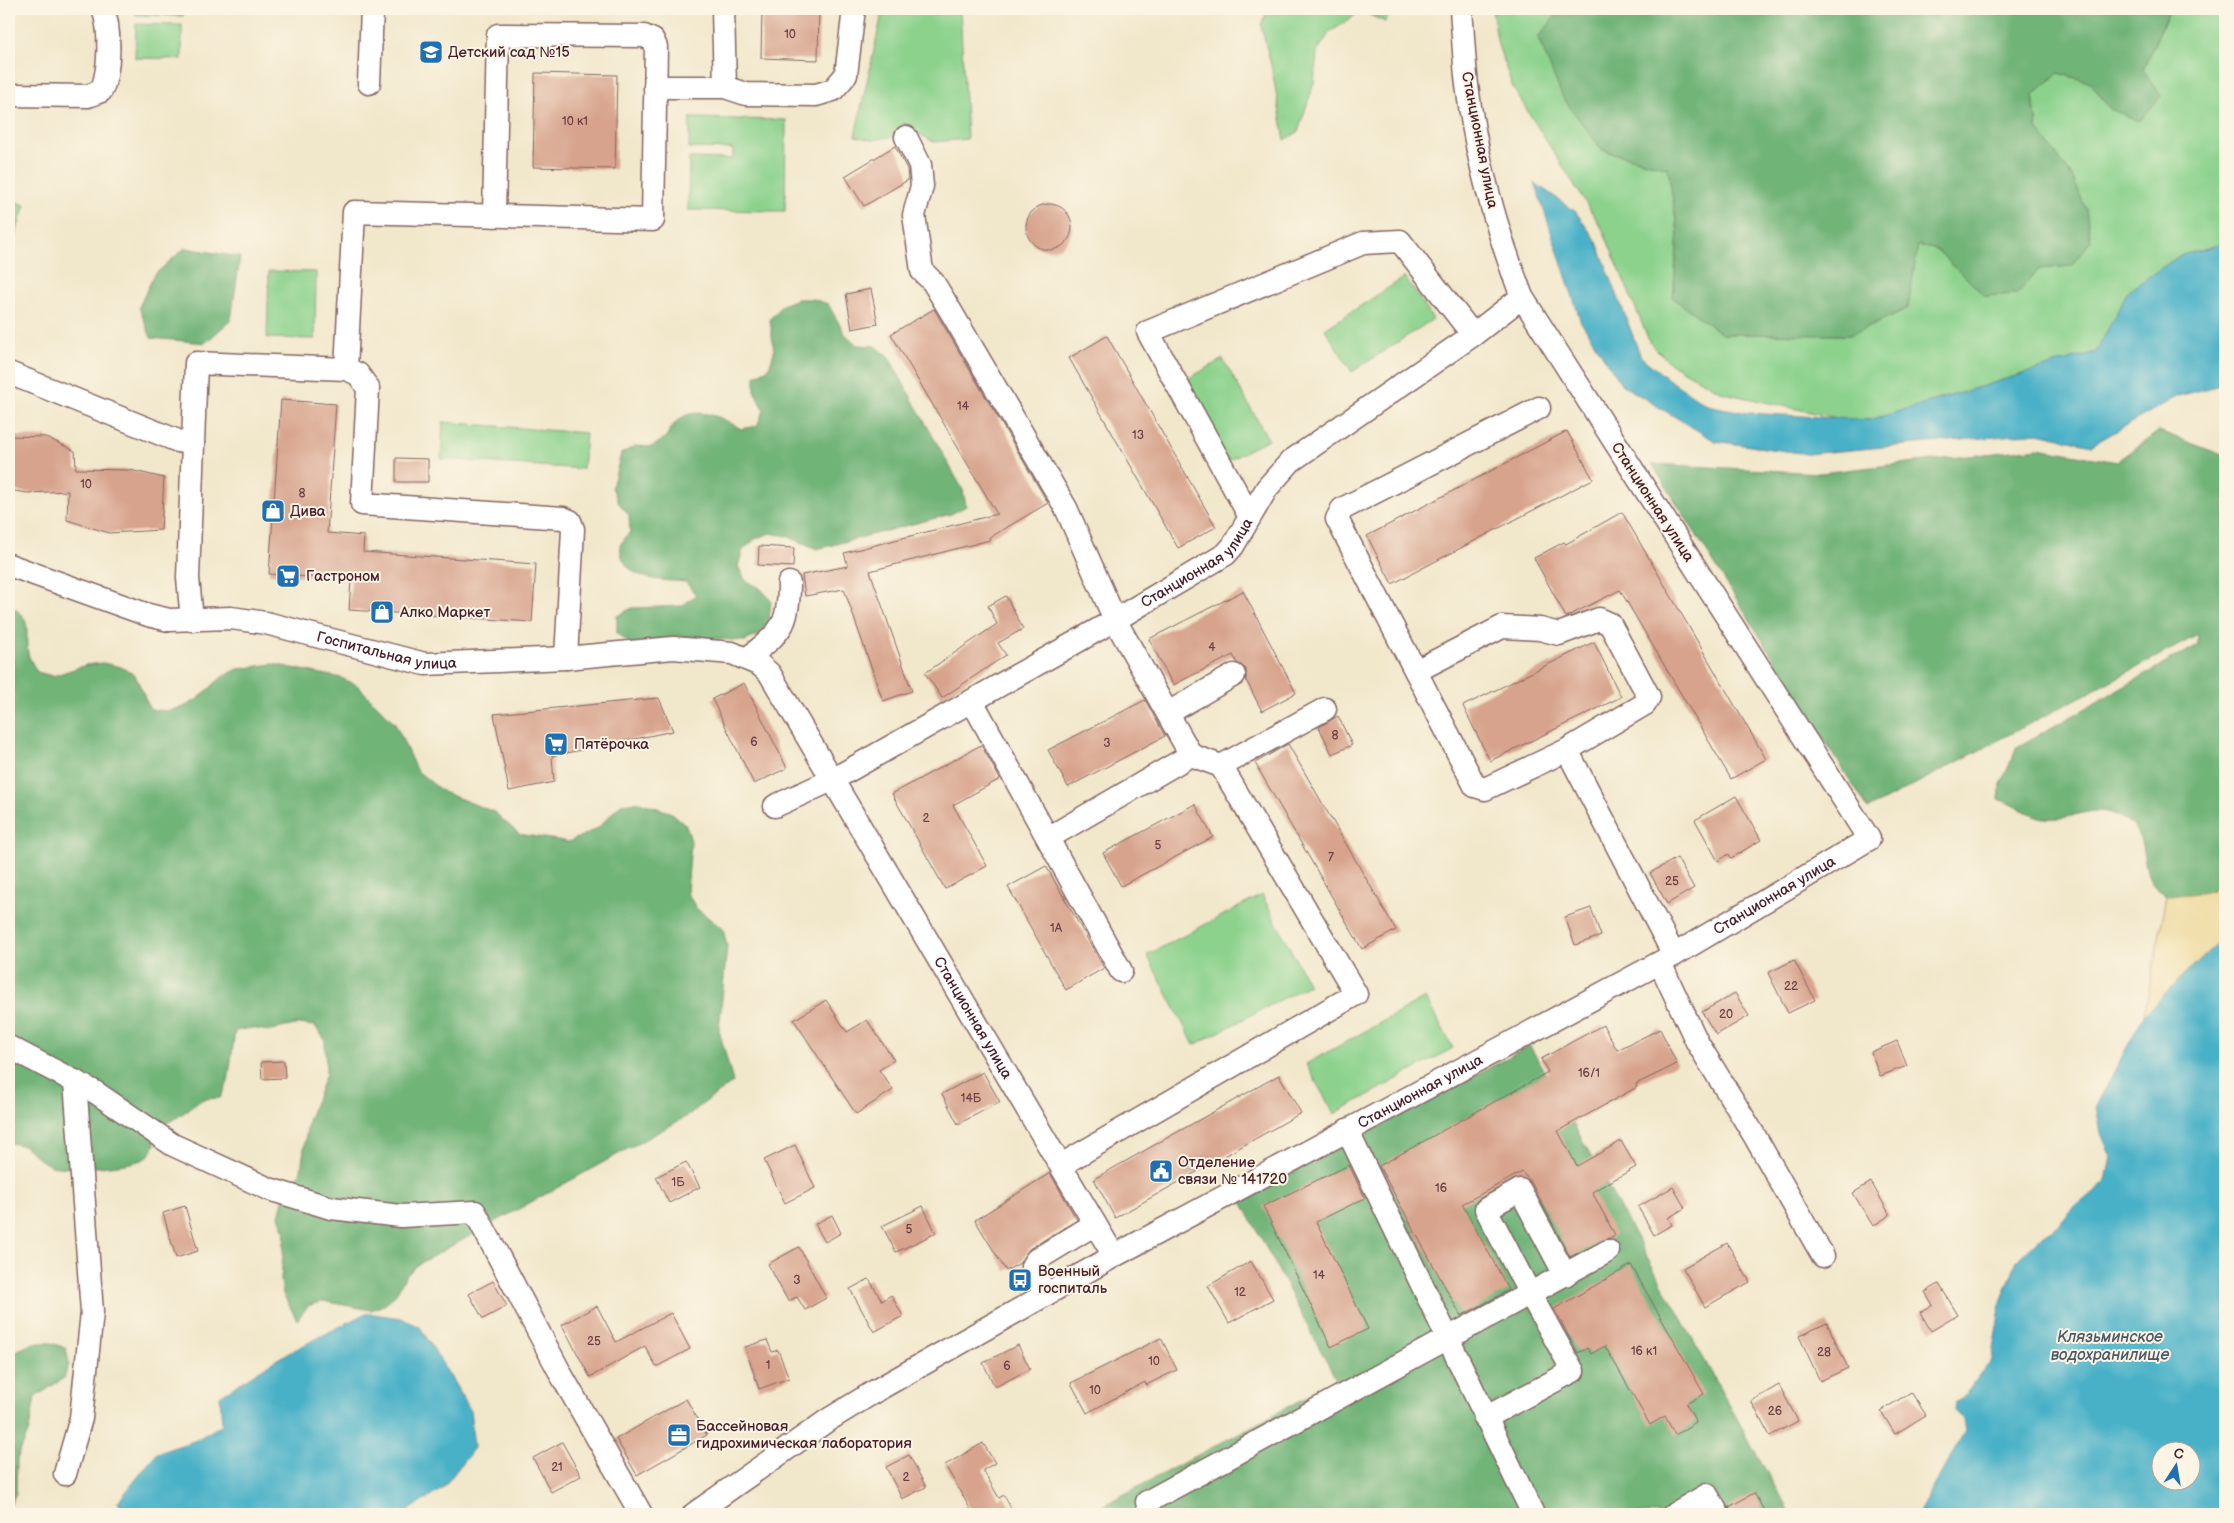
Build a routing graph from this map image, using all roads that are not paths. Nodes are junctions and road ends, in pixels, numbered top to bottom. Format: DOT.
graph roads {
  1 [pos="103,9"];
  2 [pos="372,9"];
  3 [pos="723,9"];
  4 [pos="854,9"];
  5 [pos="1461,9"];
  6 [pos="369,83"];
  7 [pos="655,87"];
  8 [pos="725,87"];
  9 [pos="9,95"];
  10 [pos="906,137"];
  11 [pos="494,216"];
  12 [pos="1522,298"];
  13 [pos="1473,335"];
  14 [pos="346,369"];
  15 [pos="9,373"];
  16 [pos="1539,408"];
  17 [pos="193,444"];
  18 [pos="1249,515"];
  19 [pos="9,565"];
  20 [pos="789,583"];
  21 [pos="192,620"];
  22 [pos="1115,620"];
  23 [pos="566,658"];
  24 [pos="747,659"];
  25 [pos="1416,672"];
  26 [pos="770,674"];
  27 [pos="1234,675"];
  28 [pos="972,701"];
  29 [pos="1325,709"];
  30 [pos="1168,713"];
  31 [pos="1567,750"];
  32 [pos="1191,755"];
  33 [pos="1221,766"];
  34 [pos="832,780"];
  35 [pos="775,806"];
  36 [pos="1048,838"];
  37 [pos="1667,959"];
  38 [pos="1122,971"];
  39 [pos="9,1047"];
  40 [pos="75,1082"];
  41 [pos="1347,1130"];
  42 [pos="1061,1165"];
  43 [pos="1095,1224"];
  44 [pos="1608,1252"];
  45 [pos="1114,1256"];
  46 [pos="1822,1256"];
  47 [pos="1565,1275"];
  48 [pos="1046,1294"];
  49 [pos="1530,1294"];
  50 [pos="1446,1338"];
  51 [pos="1485,1418"];
  52 [pos="65,1474"];
  53 [pos="1147,1502"];
  54 [pos="641,1514"];
  55 [pos="694,1514"];
  56 [pos="1533,1514"];
  57 [pos="1674,1514"];
  58 [pos="1718,1514"];
  1 -- 9 [label="street"];
  2 -- 6 [label="street"];
  3 -- 8 [label="street"];
  4 -- 8 [label="street"];
  5 -- 12 [label="street, Станционная улица"];
  7 -- 8 [label="street"];
  7 -- 11 [label="street"];
  7 -- 11 [label="street"];
  10 -- 22 [label="street"];
  11 -- 14 [label="street"];
  12 -- 13 [label="street, Станционная улица"];
  12 -- 37 [label="street, Станционная улица"];
  13 -- 18 [label="street, Станционная улица"];
  13 -- 18 [label="street"];
  14 -- 17 [label="street"];
  14 -- 23 [label="street"];
  15 -- 17 [label="street"];
  16 -- 25 [label="street"];
  17 -- 21 [label="street"];
  18 -- 22 [label="street, Станционная улица"];
  19 -- 21 [label="street, Госпитальная улица"];
  20 -- 24 [label="street"];
  21 -- 23 [label="street, Госпитальная улица"];
  22 -- 28 [label="street, Станционная улица"];
  22 -- 30 [label="street"];
  23 -- 24 [label="street, Госпитальная улица"];
  24 -- 26 [label="street, Госпитальная улица"];
  25 -- 31 [label="street"];
  25 -- 31 [label="street"];
  26 -- 34 [label="street, Станционная улица"];
  27 -- 30 [label="street"];
  28 -- 34 [label="street, Станционная улица"];
  28 -- 36 [label="street"];
  29 -- 33 [label="street"];
  30 -- 32 [label="street"];
  31 -- 37 [label="street"];
  32 -- 33 [label="street"];
  32 -- 36 [label="street"];
  33 -- 42 [label="street"];
  34 -- 35 [label="street"];
  34 -- 42 [label="street, Станционная улица"];
  36 -- 38 [label="street"];
  37 -- 41 [label="street, Станционная улица"];
  37 -- 46 [label="street"];
  39 -- 40 [label="street"];
  40 -- 52 [label="street"];
  40 -- 54 [label="street"];
  41 -- 45 [label="street, Станционная улица"];
  41 -- 50 [label="street"];
  42 -- 43 [label="street, Станционная улица"];
  43 -- 45 [label="street, Станционная улица"];
  43 -- 48 [label="street"];
  44 -- 47 [label="street"];
  45 -- 48 [label="street, Станционная улица"];
  47 -- 49 [label="street"];
  47 -- 49 [label="street"];
  48 -- 55 [label="street, Станционная улица"];
  49 -- 50 [label="street"];
  49 -- 51 [label="street"];
  50 -- 51 [label="street"];
  50 -- 53 [label="street"];
  51 -- 56 [label="street"];
  57 -- 58 [label="street"];
}
